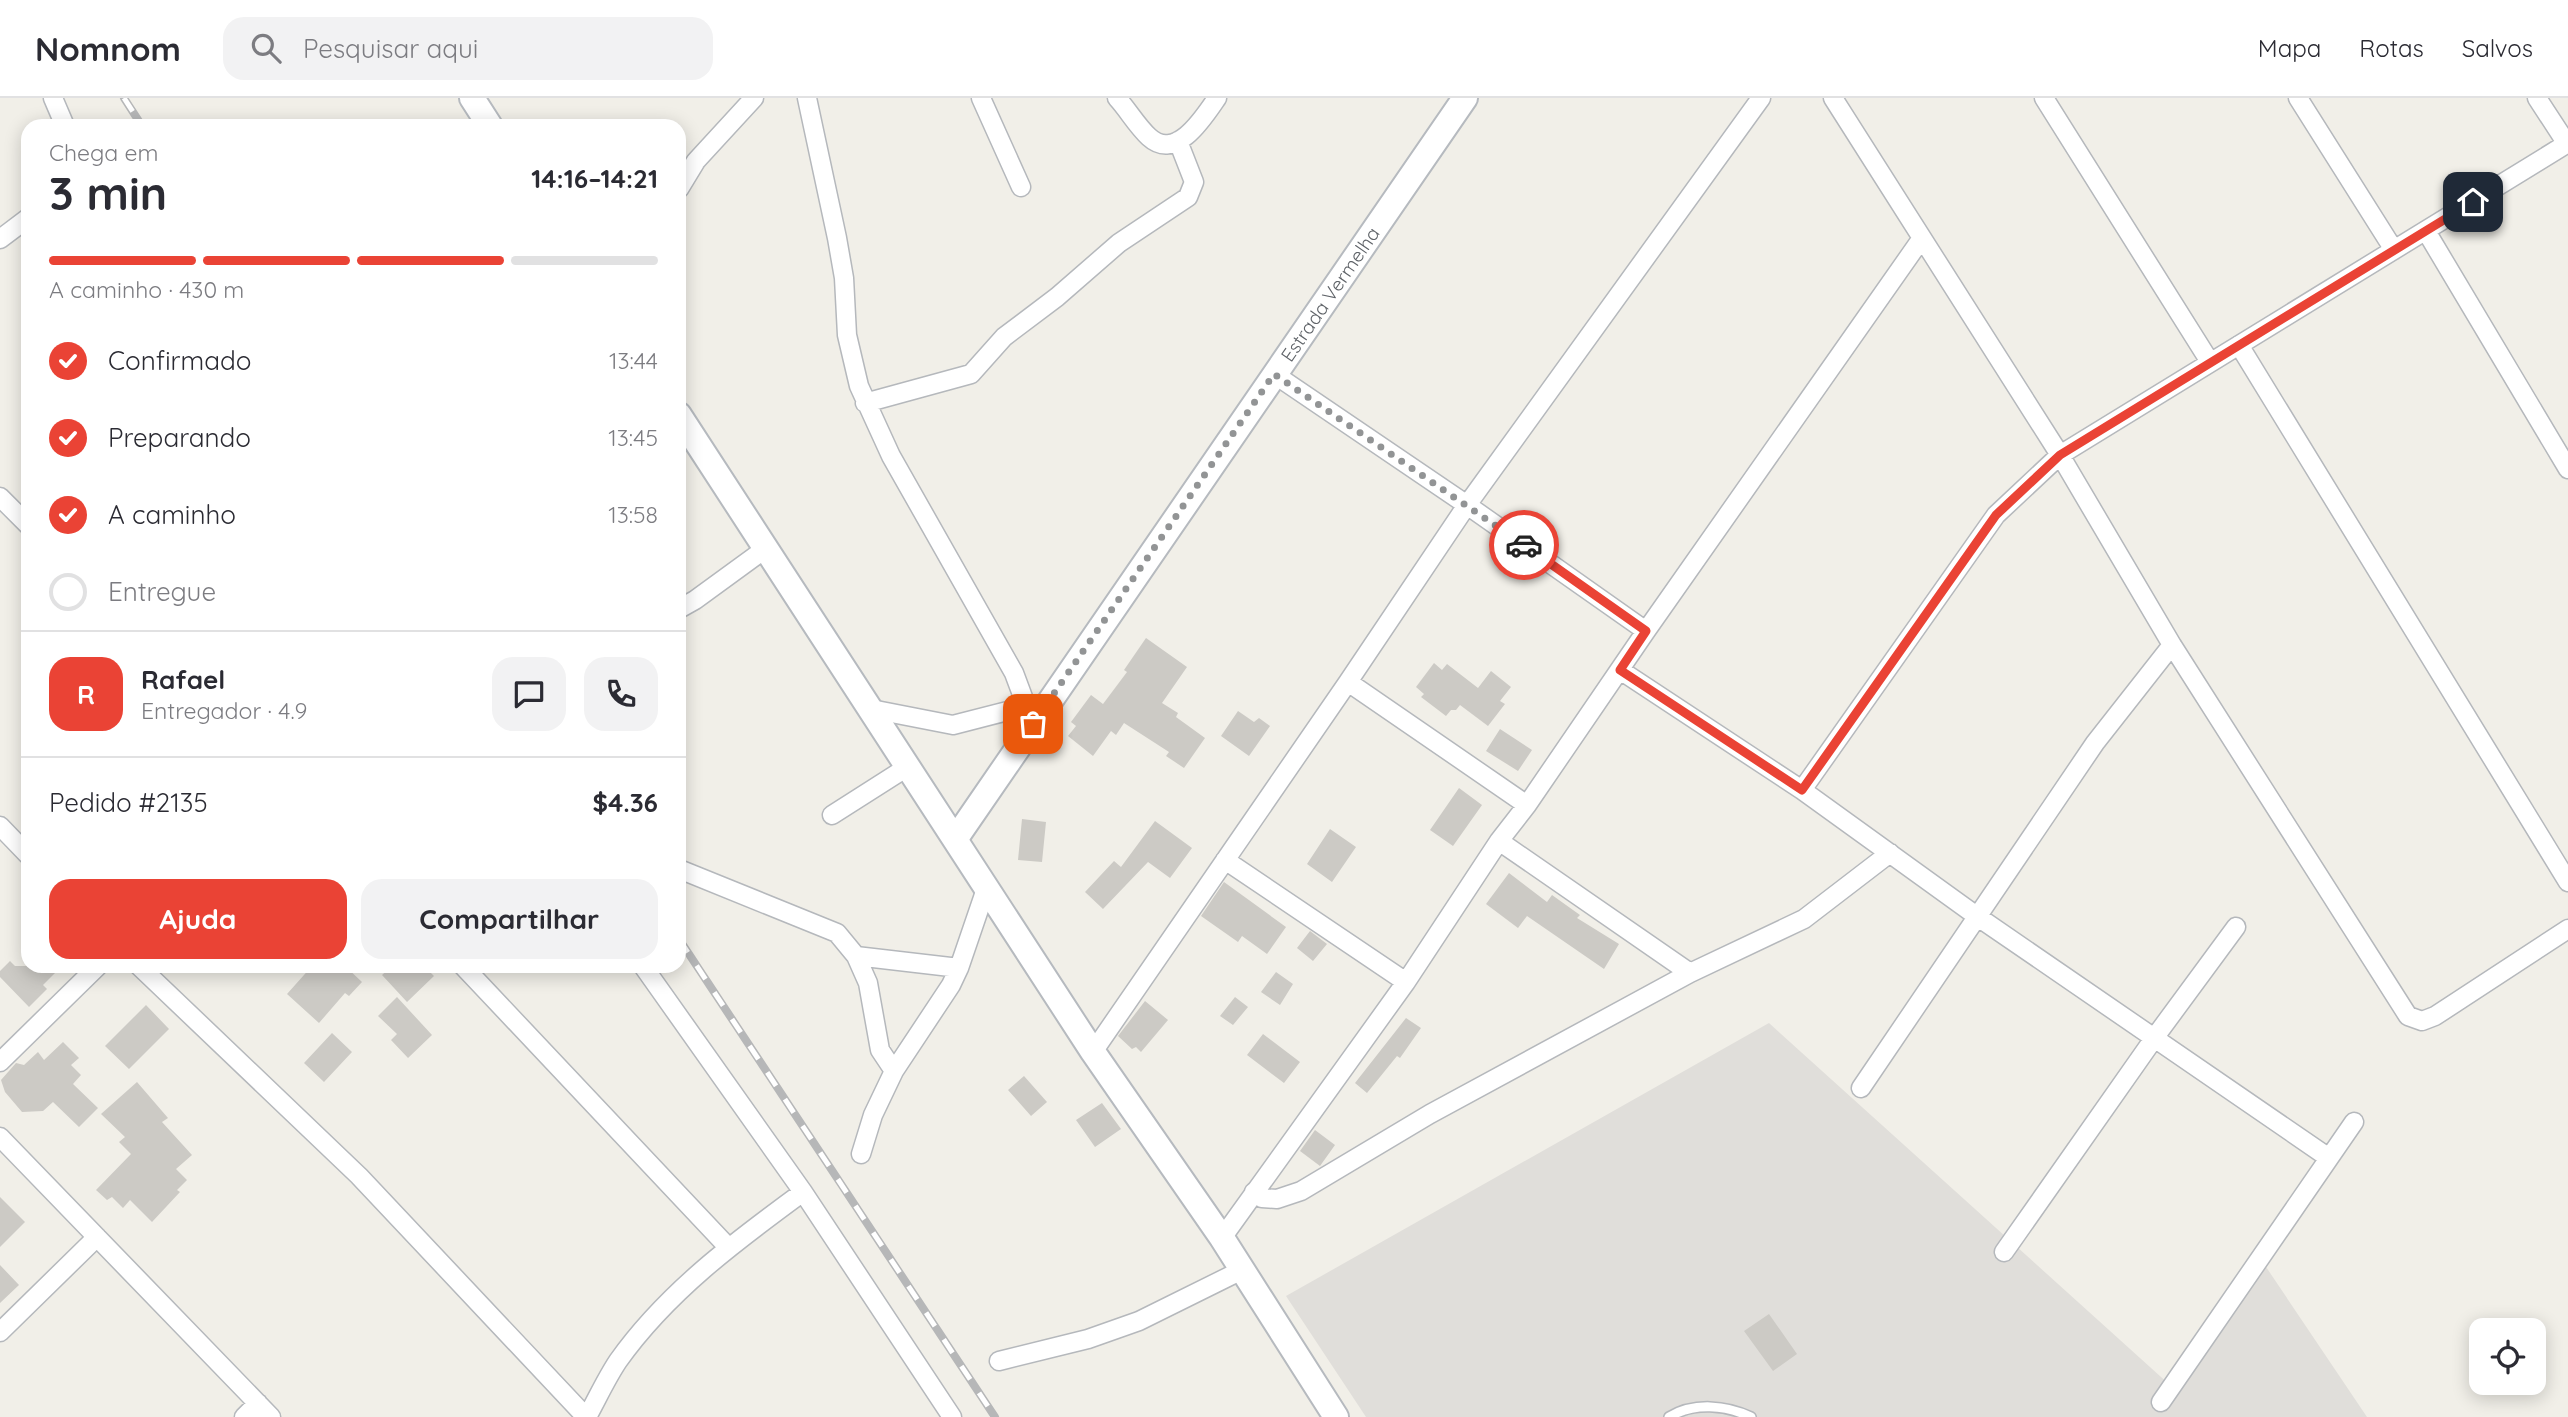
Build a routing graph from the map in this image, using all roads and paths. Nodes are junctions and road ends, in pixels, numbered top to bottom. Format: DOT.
graph roads {
  1 [pos="53,98"];
  2 [pos="472,98"];
  3 [pos="754,98"];
  4 [pos="807,98"];
  5 [pos="981,98"];
  6 [pos="1117,98"];
  7 [pos="1217,98"];
  8 [pos="1465,98"];
  9 [pos="1761,98"];
  10 [pos="1833,98"];
  11 [pos="2044,98"];
  12 [pos="2298,98"];
  13 [pos="2537,98"];
  14 [pos="62,119"];
  15 [pos="486,119"];
  16 [pos="1178,141"];
  17 [pos="2567,143"];
  18 [pos="686,177"];
  19 [pos="1021,187"];
  20 [pos="21,223"];
  21 [pos="2426,231"];
  22 [pos="1922,238"];
  23 [pos="0,239"];
  24 [pos="2394,250"];
  25 [pos="2239,345"];
  26 [pos="2210,362"];
  27 [pos="1274,374"];
  28 [pos="865,403"];
  29 [pos="686,426"];
  30 [pos="2060,455"];
  31 [pos="2568,469"];
  32 [pos="0,497"];
  33 [pos="1467,505"];
  34 [pos="21,518"];
  35 [pos="765,549"];
  36 [pos="686,605"];
  37 [pos="1646,631"];
  38 [pos="2172,645"];
  39 [pos="1620,670"];
  40 [pos="1348,682"];
  41 [pos="871,709"];
  42 [pos="1030,715"];
  43 [pos="908,766"];
  44 [pos="1802,790"];
  45 [pos="1527,805"];
  46 [pos="832,815"];
  47 [pos="0,826"];
  48 [pos="956,838"];
  49 [pos="1499,841"];
  50 [pos="21,848"];
  51 [pos="1890,853"];
  52 [pos="1225,860"];
  53 [pos="686,872"];
  54 [pos="2568,883"];
  55 [pos="987,886"];
  56 [pos="1978,917"];
  57 [pos="2236,927"];
  58 [pos="2568,929"];
  59 [pos="856,956"];
  60 [pos="960,968"];
  61 [pos="91,973"];
  62 [pos="146,973"];
  63 [pos="470,973"];
  64 [pos="648,973"];
  65 [pos="1690,973"];
  66 [pos="1406,982"];
  67 [pos="2155,1037"];
  68 [pos="1093,1052"];
  69 [pos="0,1062"];
  70 [pos="894,1071"];
  71 [pos="1861,1088"];
  72 [pos="2354,1122"];
  73 [pos="0,1137"];
  74 [pos="861,1154"];
  75 [pos="2329,1158"];
  76 [pos="803,1192"];
  77 [pos="1254,1192"];
  78 [pos="97,1237"];
  79 [pos="1222,1238"];
  80 [pos="728,1247"];
  81 [pos="2004,1252"];
  82 [pos="1242,1270"];
  83 [pos="0,1332"];
  84 [pos="999,1361"];
  85 [pos="2161,1402"];
  86 [pos="258,1403"];
  87 [pos="1331,1415"];
  88 [pos="244,1417"];
  89 [pos="271,1417"];
  90 [pos="587,1417"];
  91 [pos="952,1417"];
  92 [pos="1669,1417"];
  93 [pos="1751,1417"];
  1 -- 14 [label="street"];
  2 -- 15 [label="street"];
  3 -- 18 [label="street"];
  4 -- 28 [label="street"];
  5 -- 19 [label="street"];
  6 -- 16 [label="street"];
  7 -- 16 [label="street"];
  8 -- 27 [label="street, Estrada Vermelha"];
  9 -- 33 [label="street"];
  10 -- 22 [label="street"];
  11 -- 26 [label="street"];
  12 -- 24 [label="street"];
  13 -- 17 [label="street"];
  16 -- 28 [label="street"];
  17 -- 21 [label="street"];
  20 -- 23 [label="street"];
  21 -- 24 [label="street"];
  21 -- 31 [label="street"];
  22 -- 30 [label="street"];
  22 -- 37 [label="street"];
  24 -- 25 [label="street"];
  25 -- 26 [label="street"];
  25 -- 54 [label="street"];
  26 -- 30 [label="street"];
  27 -- 33 [label="street"];
  27 -- 42 [label="street, Estrada Vermelha"];
  28 -- 42 [label="street"];
  29 -- 35 [label="street"];
  30 -- 38 [label="street"];
  30 -- 44 [label="street"];
  32 -- 34 [label="street"];
  33 -- 37 [label="street"];
  33 -- 40 [label="street"];
  35 -- 36 [label="street"];
  35 -- 41 [label="street"];
  37 -- 39 [label="street"];
  38 -- 56 [label="street"];
  38 -- 58 [label="street"];
  39 -- 44 [label="street"];
  39 -- 45 [label="street"];
  40 -- 45 [label="street"];
  40 -- 52 [label="street"];
  41 -- 42 [label="street"];
  41 -- 43 [label="street"];
  42 -- 48 [label="street, Estrada Vermelha"];
  43 -- 46 [label="street"];
  43 -- 48 [label="street"];
  44 -- 51 [label="street"];
  45 -- 49 [label="street"];
  47 -- 50 [label="street"];
  48 -- 55 [label="street"];
  49 -- 65 [label="street"];
  49 -- 66 [label="street"];
  51 -- 56 [label="street"];
  51 -- 65 [label="street"];
  52 -- 66 [label="street"];
  52 -- 68 [label="street"];
  53 -- 59 [label="street"];
  55 -- 60 [label="street"];
  55 -- 68 [label="street"];
  56 -- 67 [label="street"];
  56 -- 71 [label="street"];
  57 -- 67 [label="street"];
  59 -- 60 [label="street"];
  59 -- 70 [label="street"];
  60 -- 70 [label="street"];
  61 -- 69 [label="street"];
  62 -- 90 [label="street"];
  63 -- 80 [label="street"];
  64 -- 76 [label="street"];
  65 -- 77 [label="street"];
  66 -- 77 [label="street"];
  67 -- 75 [label="street"];
  67 -- 81 [label="street"];
  68 -- 79 [label="street"];
  70 -- 74 [label="street"];
  72 -- 75 [label="street"];
  73 -- 78 [label="street"];
  75 -- 85 [label="street"];
  76 -- 80 [label="street"];
  76 -- 91 [label="street"];
  77 -- 79 [label="street"];
  78 -- 83 [label="street"];
  78 -- 86 [label="street"];
  79 -- 82 [label="street"];
  80 -- 90 [label="street"];
  82 -- 84 [label="street"];
  82 -- 87 [label="street"];
  86 -- 88 [label="street"];
  86 -- 89 [label="street"];
  92 -- 93 [label="lane"];
}
